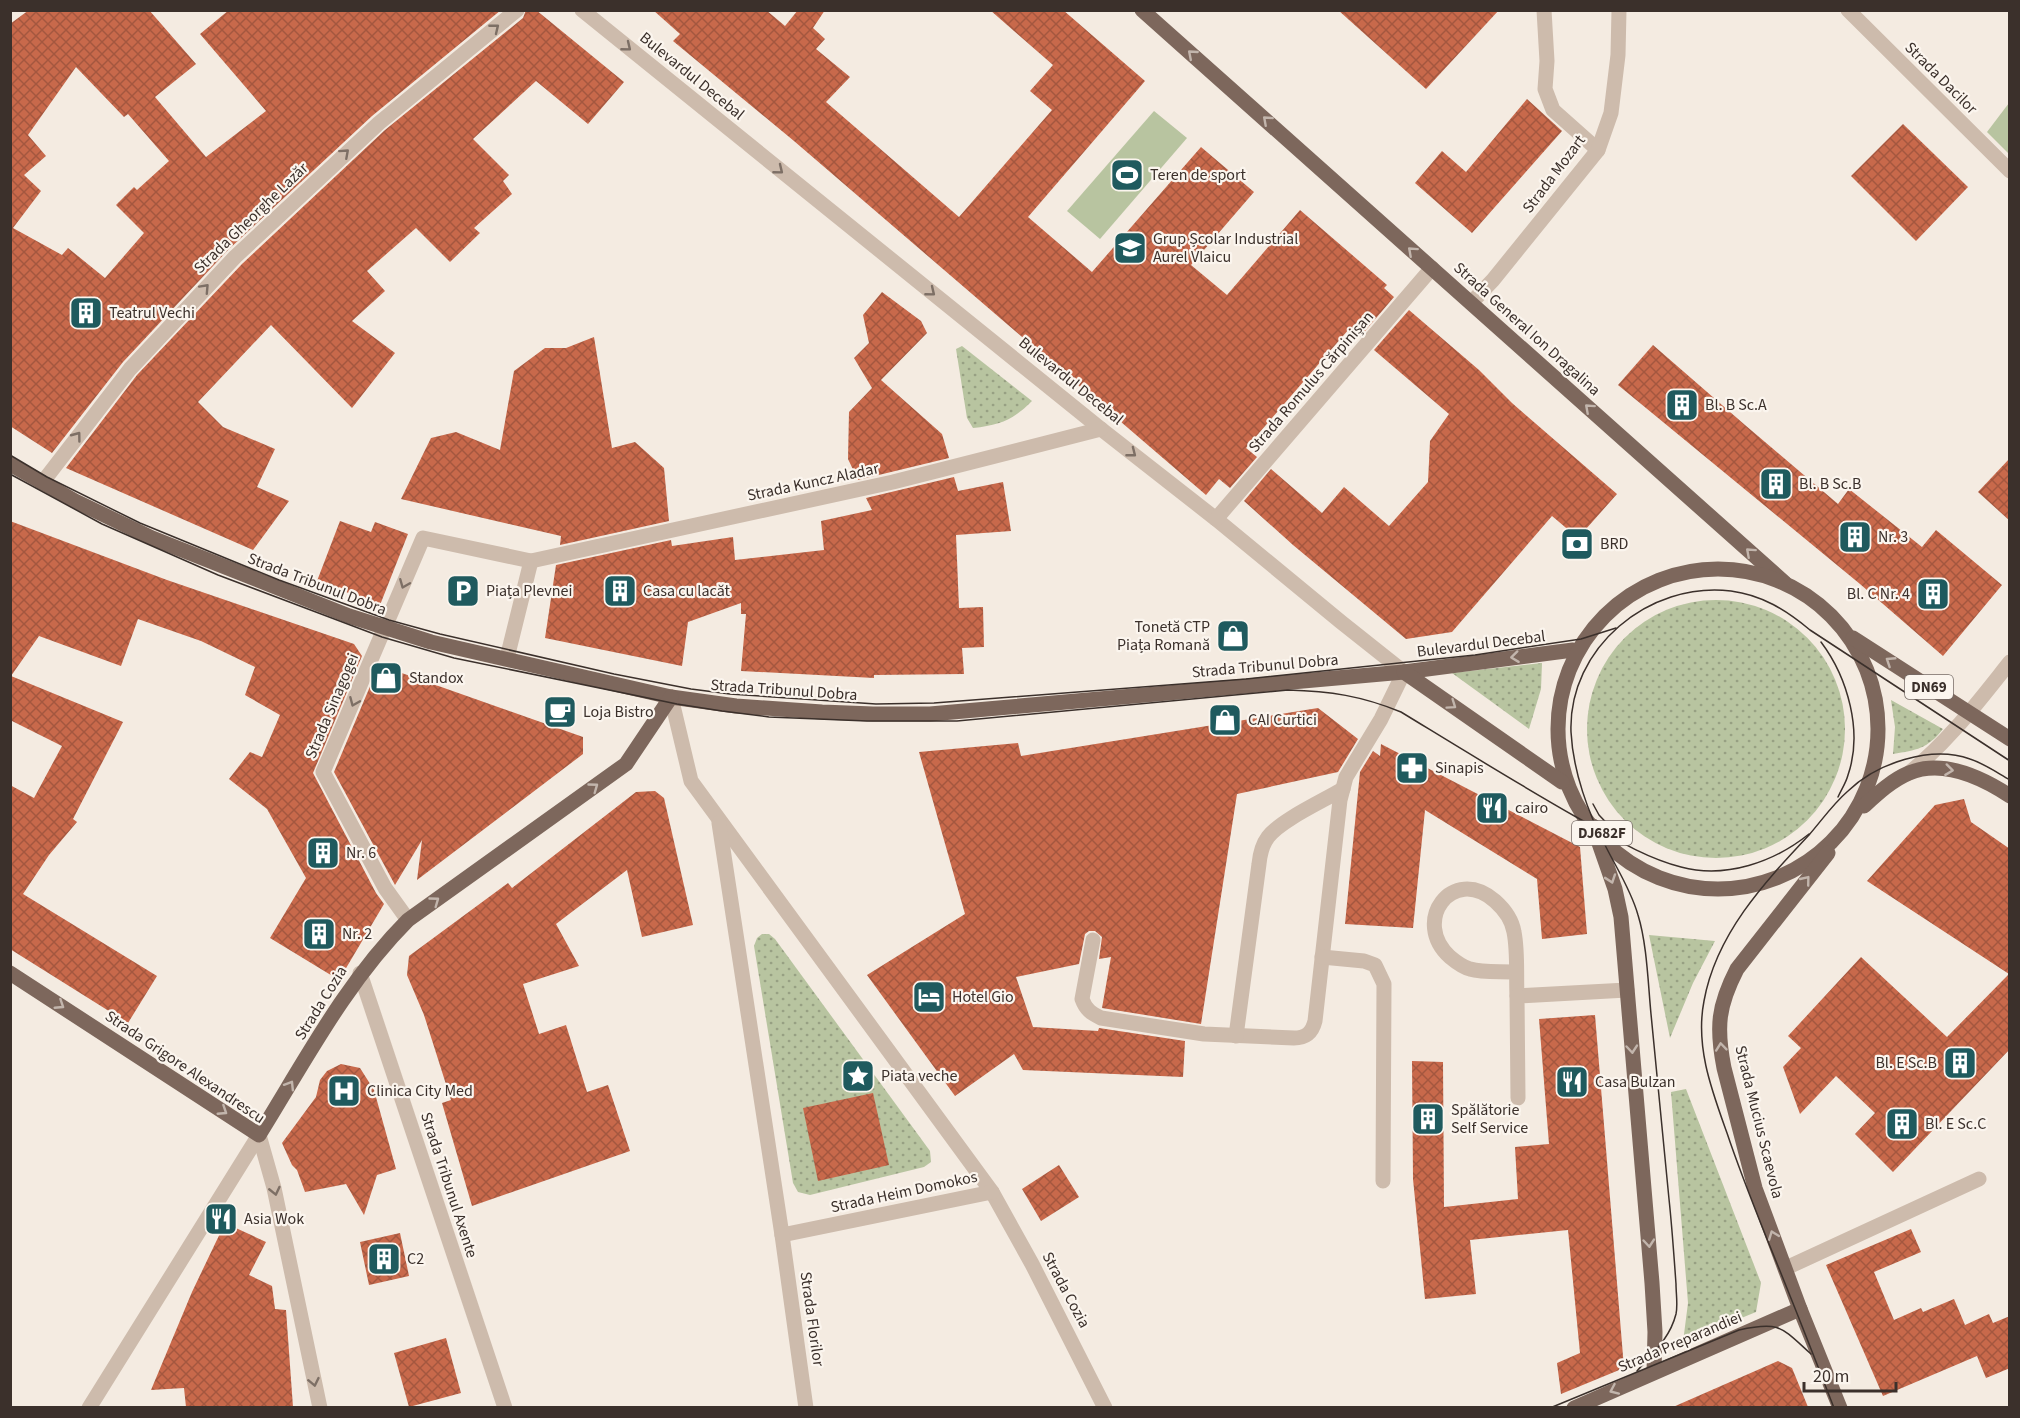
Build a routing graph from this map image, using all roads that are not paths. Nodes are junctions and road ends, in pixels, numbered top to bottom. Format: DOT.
graph roads {
  1 [pos="517,10"];
  2 [pos="582,10"];
  3 [pos="1142,10"];
  4 [pos="1544,10"];
  5 [pos="1619,10"];
  6 [pos="1848,10"];
  7 [pos="1598,150"];
  8 [pos="2010,171"];
  9 [pos="1432,268"];
  10 [pos="1472,302"];
  11 [pos="1101,429"];
  12 [pos="10,464"];
  13 [pos="42,483"];
  14 [pos="1216,519"];
  15 [pos="531,561"];
  16 [pos="1794,591"];
  17 [pos="386,629"];
  18 [pos="1849,635"];
  19 [pos="1574,650"];
  20 [pos="507,658"];
  21 [pos="2010,662"];
  22 [pos="1404,672"];
  23 [pos="671,698"];
  24 [pos="1970,713"];
  25 [pos="2010,739"];
  26 [pos="1909,772"];
  27 [pos="1562,782"];
  28 [pos="1343,789"];
  29 [pos="2010,796"];
  30 [pos="1862,808"];
  31 [pos="718,820"];
  32 [pos="1592,824"];
  33 [pos="1843,834"];
  34 [pos="408,920"];
  35 [pos="1093,940"];
  36 [pos="1322,957"];
  37 [pos="1515,972"];
  38 [pos="10,973"];
  39 [pos="360,973"];
  40 [pos="1627,990"];
  41 [pos="1517,996"];
  42 [pos="1236,1036"];
  43 [pos="1518,1098"];
  44 [pos="259,1135"];
  45 [pos="1978,1179"];
  46 [pos="1383,1181"];
  47 [pos="992,1192"];
  48 [pos="782,1235"];
  49 [pos="1786,1268"];
  50 [pos="1800,1310"];
  51 [pos="1654,1372"];
  52 [pos="89,1407"];
  53 [pos="320,1407"];
  54 [pos="505,1407"];
  55 [pos="807,1407"];
  56 [pos="1105,1407"];
  57 [pos="1574,1407"];
  58 [pos="1840,1407"];
  13 -- 1 [label="street, Strada Gheorghe Lazăr, one-way"];
  2 -- 11 [label="street, Bulevardul Decebal, one-way"];
  9 -- 3 [label="main road, Strada General Ion Dragalina, one-way"];
  4 -- 7 [label="street"];
  5 -- 7 [label="street, Strada Mozart"];
  6 -- 8 [label="street, Strada Dacilor"];
  7 -- 10 [label="street, Strada Mozart"];
  9 -- 10 [label="main road, Strada General Ion Dragalina"];
  9 -- 14 [label="street, Strada Romulus Cărpinișan"];
  16 -- 10 [label="main road, Strada General Ion Dragalina, one-way"];
  11 -- 14 [label="street, Bulevardul Decebal, one-way"];
  11 -- 15 [label="street, Strada Kuncz Aladar"];
  12 -- 13 [label="main road, Strada Tribunul Dobra"];
  13 -- 17 [label="main road, Strada Tribunul Dobra"];
  14 -- 22 [label="street, Bulevardul Decebal"];
  15 -- 17 [label="street, one-way"];
  15 -- 20 [label="street"];
  16 -- 18 [label="main road, DJ682F"];
  16 -- 19 [label="main road, DJ682F"];
  17 -- 20 [label="main road, Strada Tribunul Dobra"];
  17 -- 34 [label="street, Strada Sinagogei, one-way"];
  24 -- 18 [label="main road, DN69, one-way"];
  18 -- 30 [label="main road, DJ682F"];
  19 -- 22 [label="main road, Bulevardul Decebal, one-way"];
  19 -- 27 [label="main road, DJ682F"];
  20 -- 23 [label="main road, Strada Tribunul Dobra"];
  21 -- 24 [label="street"];
  22 -- 23 [label="main road, Strada Tribunul Dobra"];
  22 -- 27 [label="main road, one-way"];
  22 -- 28 [label="street"];
  23 -- 31 [label="street, Strada Heim Domokos"];
  34 -- 23 [label="main road, Strada Cozia, one-way"];
  24 -- 25 [label="main road, DN69"];
  24 -- 26 [label="street"];
  26 -- 29 [label="main road, one-way"];
  26 -- 30 [label="main road"];
  27 -- 32 [label="main road, DJ682F"];
  28 -- 36 [label="street"];
  28 -- 42 [label="street"];
  30 -- 33 [label="main road, DJ682F"];
  31 -- 47 [label="street, Strada Heim Domokos"];
  31 -- 48 [label="street, Strada Heim Domokos"];
  32 -- 33 [label="main road, DJ682F"];
  32 -- 40 [label="main road, DJ682F, one-way"];
  49 -- 33 [label="main road, Strada Mucius Scaevola / DJ682F, one-way"];
  34 -- 39 [label="main road, Strada Cozia"];
  35 -- 42 [label="street"];
  36 -- 42 [label="street"];
  36 -- 46 [label="street"];
  37 -- 37 [label="street"];
  37 -- 41 [label="street"];
  38 -- 44 [label="main road, Strada Grigore Alexandrescu, one-way"];
  44 -- 39 [label="main road, Strada Cozia, one-way"];
  39 -- 54 [label="street, Strada Tribunul Axente"];
  40 -- 41 [label="street"];
  40 -- 51 [label="main road, DJ682F, one-way"];
  41 -- 43 [label="street"];
  44 -- 52 [label="street, Strada Cozia"];
  44 -- 53 [label="street, Strada Grigore Alexandrescu, one-way"];
  45 -- 49 [label="street"];
  47 -- 48 [label="street, Strada Heim Domokos"];
  47 -- 56 [label="street, Strada Cozia"];
  48 -- 55 [label="street, Strada Florilor"];
  49 -- 50 [label="main road, Strada Mucius Scaevola / DJ682F"];
  50 -- 51 [label="main road, Strada Preparandiei"];
  50 -- 58 [label="main road, Strada Mucius Scaevola / DJ682F"];
  51 -- 57 [label="main road, Strada Preparandiei, one-way"];
}
